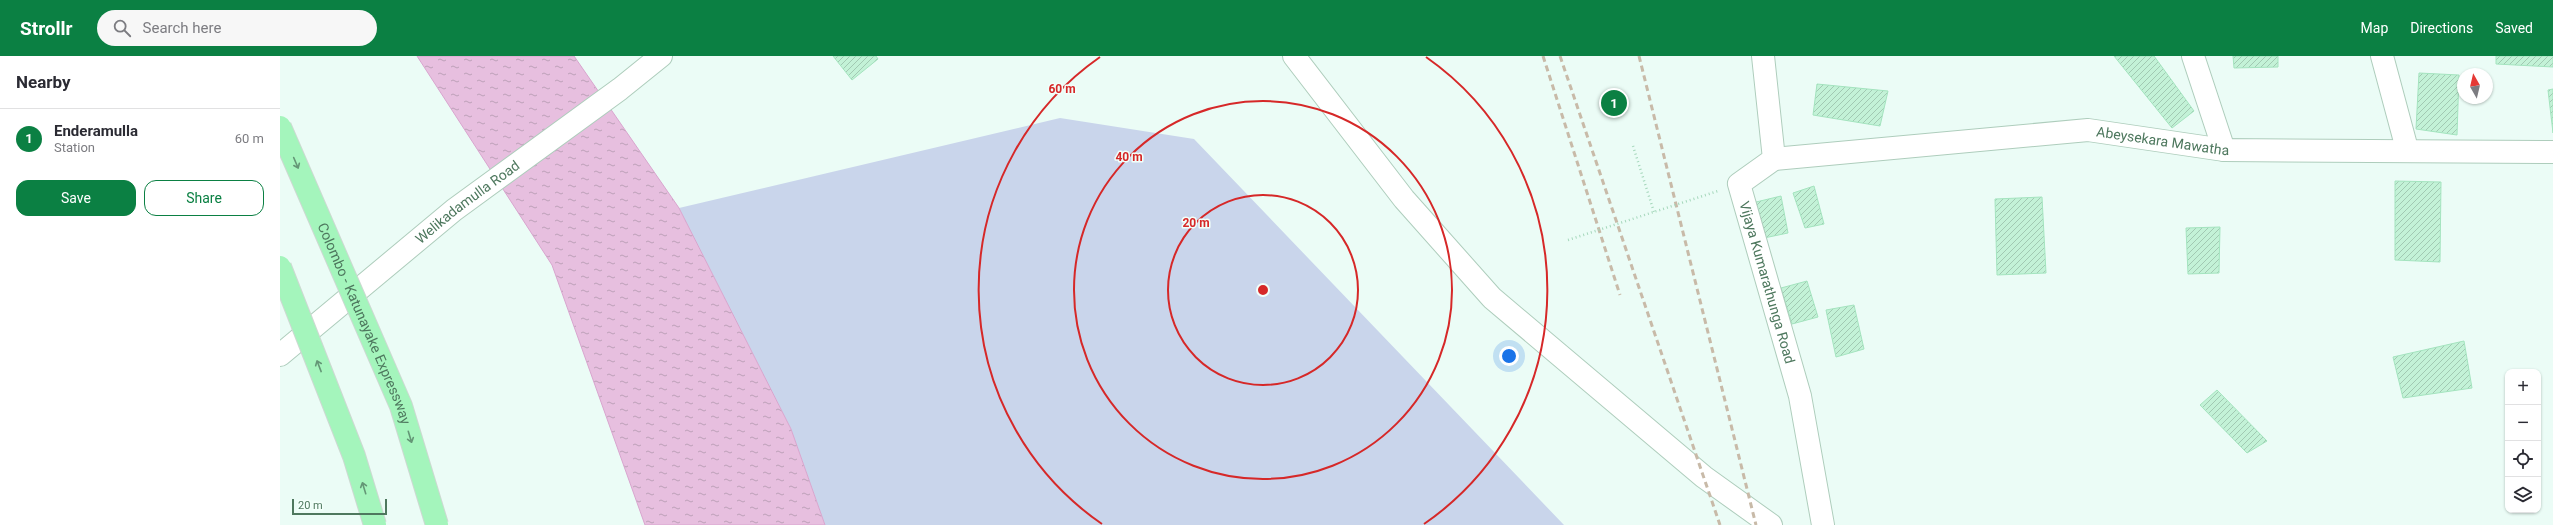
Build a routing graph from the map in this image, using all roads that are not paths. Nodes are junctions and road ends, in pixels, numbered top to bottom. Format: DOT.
graph roads {
  1 [pos="661,56"];
  2 [pos="1294,56"];
  3 [pos="1763,56"];
  4 [pos="2193,56"];
  5 [pos="2382,56"];
  6 [pos="280,127"];
  7 [pos="2406,149"];
  8 [pos="2224,150"];
  9 [pos="2553,152"];
  10 [pos="1774,159"];
  11 [pos="280,267"];
  12 [pos="280,355"];
  13 [pos="375,525"];
  14 [pos="437,525"];
  15 [pos="1771,525"];
  16 [pos="1823,525"];
  1 -- 12 [label="street, Welikadamulla Road"];
  2 -- 15 [label="street"];
  3 -- 10 [label="street"];
  4 -- 8 [label="street"];
  5 -- 7 [label="street"];
  6 -- 14 [label="highway, Colombo - Katunayake Expressway, one-way, bridge"];
  7 -- 8 [label="street, Abeysekara Mawatha"];
  7 -- 9 [label="street, Abeysekara Mawatha"];
  8 -- 10 [label="street, Abeysekara Mawatha"];
  10 -- 16 [label="street, Vijaya Kumarathunga Road"];
  13 -- 11 [label="highway, one-way, bridge"];
}
